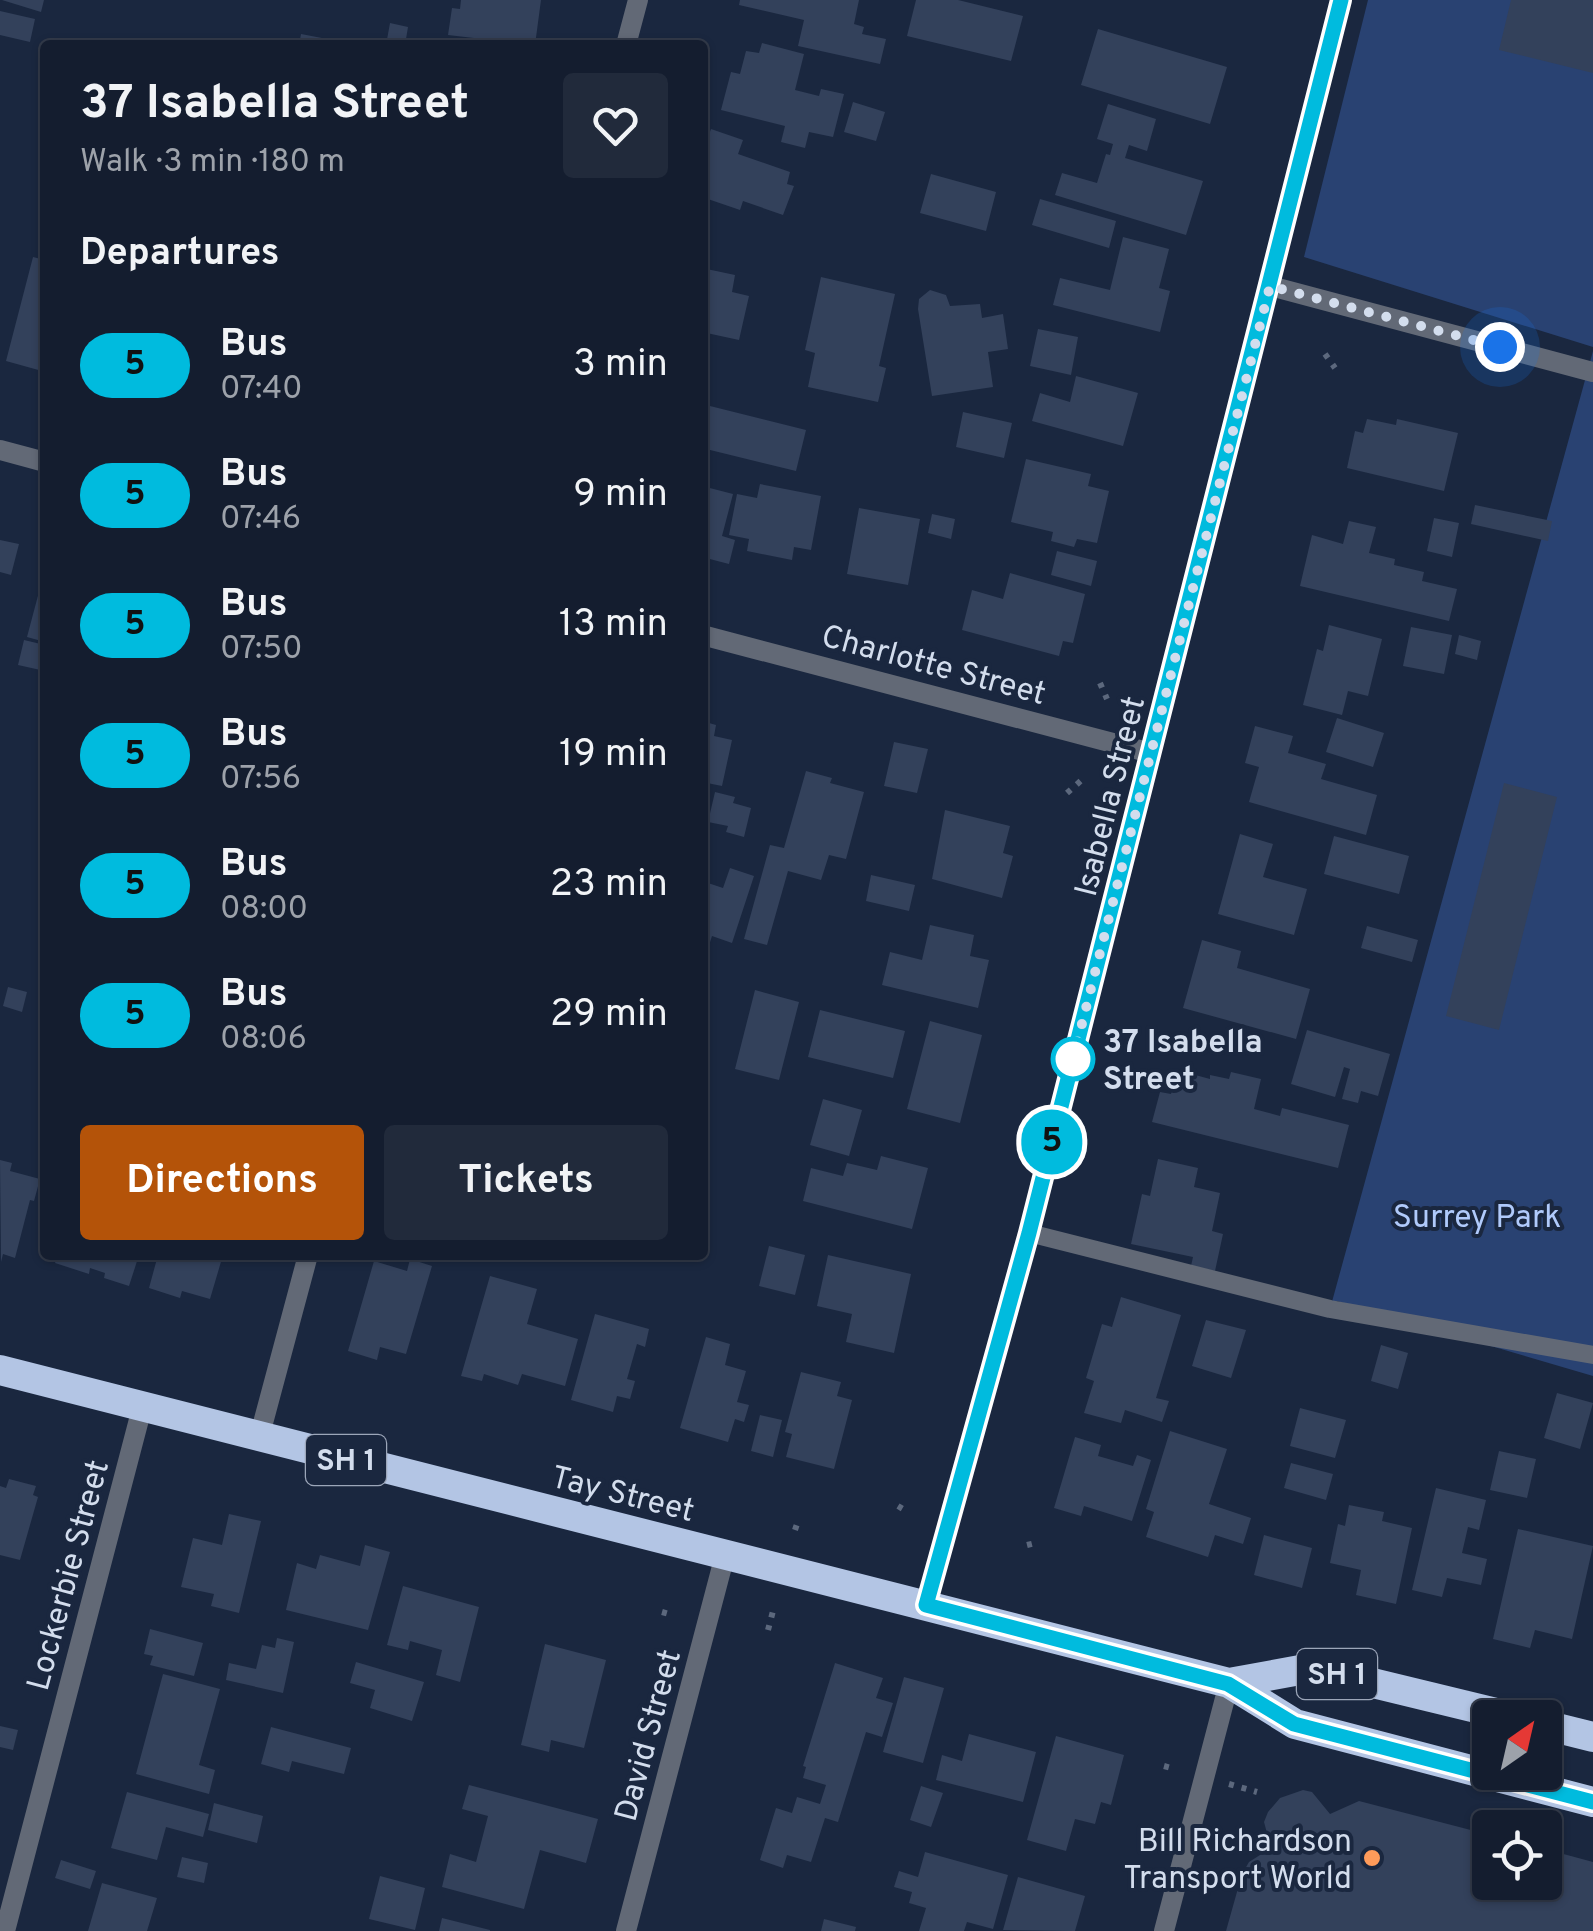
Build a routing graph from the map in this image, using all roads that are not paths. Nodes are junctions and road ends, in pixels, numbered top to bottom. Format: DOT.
graph roads {
  1 [pos="638,0"];
  2 [pos="1341,0"];
  3 [pos="627,40"];
  4 [pos="1270,286"];
  5 [pos="1593,372"];
  6 [pos="0,450"];
  7 [pos="40,461"];
  8 [pos="708,637"];
  9 [pos="1151,752"];
  10 [pos="1029,1233"];
  11 [pos="307,1260"];
  12 [pos="1593,1354"];
  13 [pos="0,1370"];
  14 [pos="142,1408"];
  15 [pos="260,1438"];
  16 [pos="726,1554"];
  17 [pos="926,1605"];
  18 [pos="1228,1684"];
  19 [pos="1472,1707"];
  20 [pos="1562,1729"];
  21 [pos="1593,1737"];
  22 [pos="1593,1802"];
  23 [pos="5,1931"];
  24 [pos="626,1931"];
  25 [pos="1164,1931"];
  1 -- 3 [label="street"];
  2 -- 4 [label="street, Isabella Street"];
  4 -- 5 [label="street"];
  4 -- 9 [label="street, Isabella Street"];
  6 -- 7 [label="street"];
  8 -- 9 [label="street, Charlotte Street"];
  9 -- 10 [label="street, Isabella Street"];
  10 -- 12 [label="lane"];
  10 -- 17 [label="street, Isabella Street"];
  11 -- 15 [label="street"];
  13 -- 14 [label="highway, Tay Street / SH 1"];
  14 -- 15 [label="highway, Tay Street / SH 1"];
  14 -- 23 [label="street, Lockerbie Street"];
  15 -- 16 [label="highway, Tay Street / SH 1"];
  16 -- 17 [label="highway, Tay Street / SH 1"];
  16 -- 24 [label="street, David Street"];
  17 -- 18 [label="highway, Tay Street / SH 1"];
  18 -- 19 [label="highway, Tay Street / SH 1"];
  18 -- 22 [label="highway, Tay Street / SH 1"];
  18 -- 25 [label="street"];
  20 -- 21 [label="highway"];
}
